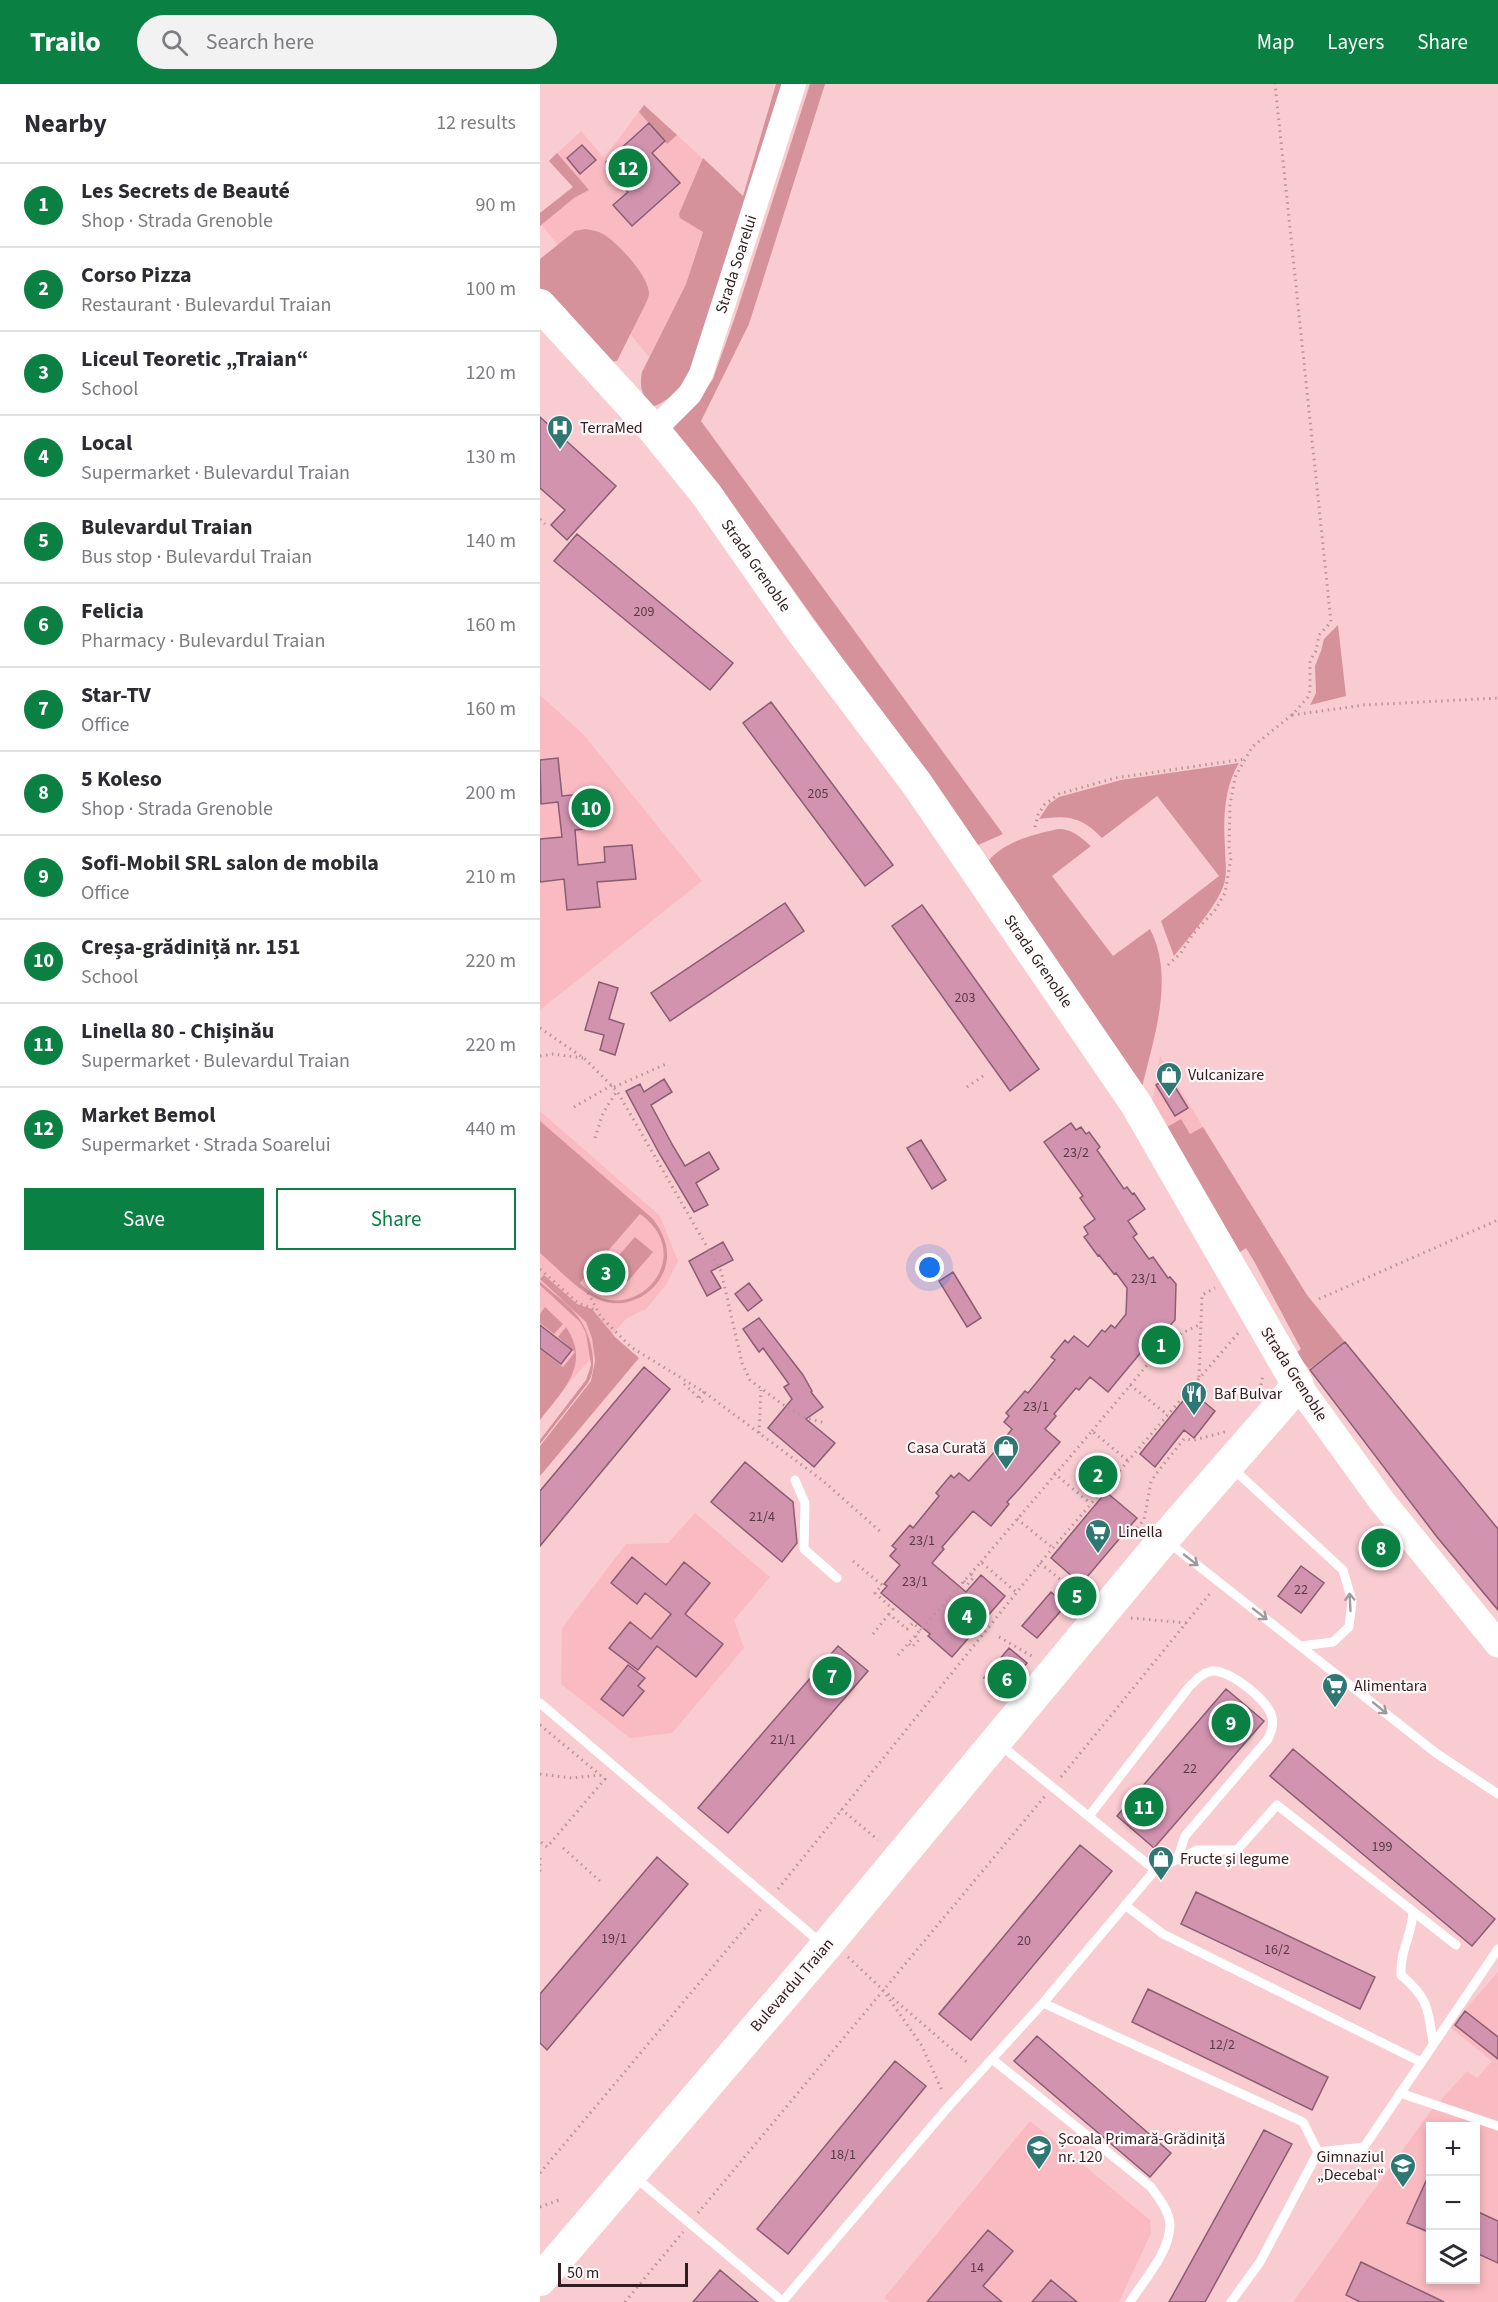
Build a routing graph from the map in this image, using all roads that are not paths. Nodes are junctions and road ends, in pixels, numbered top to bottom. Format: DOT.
graph roads {
  1 [pos="794,84"];
  2 [pos="540,304"];
  3 [pos="654,430"];
  4 [pos="1298,1385"];
  5 [pos="1228,1464"];
  6 [pos="795,1480"];
  7 [pos="1164,1539"];
  8 [pos="837,1578"];
  9 [pos="1498,1644"];
  10 [pos="1301,1646"];
  11 [pos="540,1703"];
  12 [pos="996,1741"];
  13 [pos="1498,1794"];
  14 [pos="1089,1816"];
  15 [pos="1177,1860"];
  16 [pos="1155,1870"];
  17 [pos="1125,1905"];
  18 [pos="1413,1912"];
  19 [pos="1456,1945"];
  20 [pos="1498,1949"];
  21 [pos="836,1951"];
  22 [pos="1043,2003"];
  23 [pos="1434,2043"];
  24 [pos="992,2059"];
  25 [pos="1421,2062"];
  26 [pos="1400,2093"];
  27 [pos="1498,2126"];
  28 [pos="1318,2152"];
  29 [pos="630,2173"];
  30 [pos="540,2280"];
  31 [pos="782,2302"];
  32 [pos="1130,2302"];
  33 [pos="1231,2302"];
  1 -- 3 [label="street, Strada Soarelui"];
  2 -- 3 [label="highway, Strada Grenoble"];
  3 -- 4 [label="highway, Strada Grenoble"];
  4 -- 5 [label="highway, Bulevardul Traian"];
  4 -- 9 [label="main road, Strada Grenoble"];
  5 -- 7 [label="highway, Bulevardul Traian"];
  10 -- 5 [label="lane, one-way"];
  6 -- 8 [label="lane"];
  7 -- 10 [label="lane, one-way"];
  7 -- 12 [label="highway, Bulevardul Traian"];
  10 -- 13 [label="lane, one-way"];
  11 -- 21 [label="lane"];
  12 -- 14 [label="lane"];
  12 -- 21 [label="highway, Bulevardul Traian"];
  14 -- 15 [label="lane"];
  14 -- 16 [label="lane"];
  15 -- 16 [label="lane"];
  15 -- 18 [label="lane"];
  16 -- 17 [label="lane"];
  17 -- 22 [label="lane"];
  17 -- 25 [label="lane"];
  18 -- 19 [label="lane"];
  18 -- 23 [label="lane"];
  20 -- 23 [label="lane"];
  21 -- 29 [label="highway, Bulevardul Traian"];
  22 -- 24 [label="lane"];
  22 -- 28 [label="lane"];
  23 -- 25 [label="lane"];
  24 -- 31 [label="lane"];
  24 -- 32 [label="lane"];
  25 -- 26 [label="lane"];
  26 -- 27 [label="lane"];
  26 -- 28 [label="lane"];
  28 -- 33 [label="lane"];
  29 -- 30 [label="highway, Bulevardul Traian"];
  29 -- 31 [label="lane"];
}
